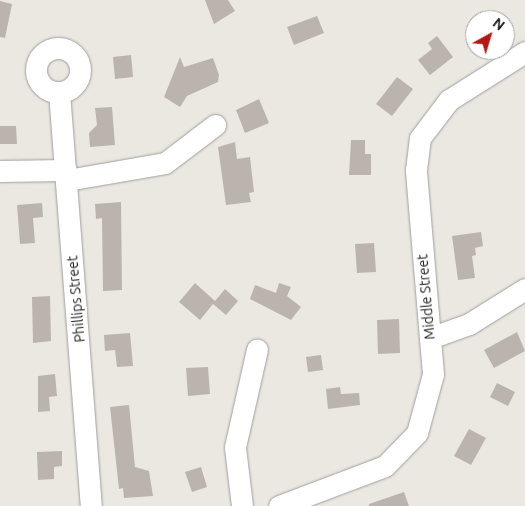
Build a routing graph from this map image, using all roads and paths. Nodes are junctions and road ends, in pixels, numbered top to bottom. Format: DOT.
graph roads {
  1 [pos="525,52"];
  2 [pos="58,92"];
  3 [pos="215,125"];
  4 [pos="0,171"];
  5 [pos="66,175"];
  6 [pos="525,289"];
  7 [pos="430,338"];
  8 [pos="256,349"];
  9 [pos="91,506"];
  10 [pos="242,506"];
  11 [pos="279,506"];
  1 -- 7 [label="street, Middle Street"];
  2 -- 5 [label="street, Phillips Street"];
  3 -- 5 [label="street"];
  4 -- 5 [label="street"];
  5 -- 9 [label="street, Phillips Street"];
  6 -- 7 [label="street"];
  7 -- 11 [label="street, Middle Street"];
  8 -- 10 [label="street"];
}
